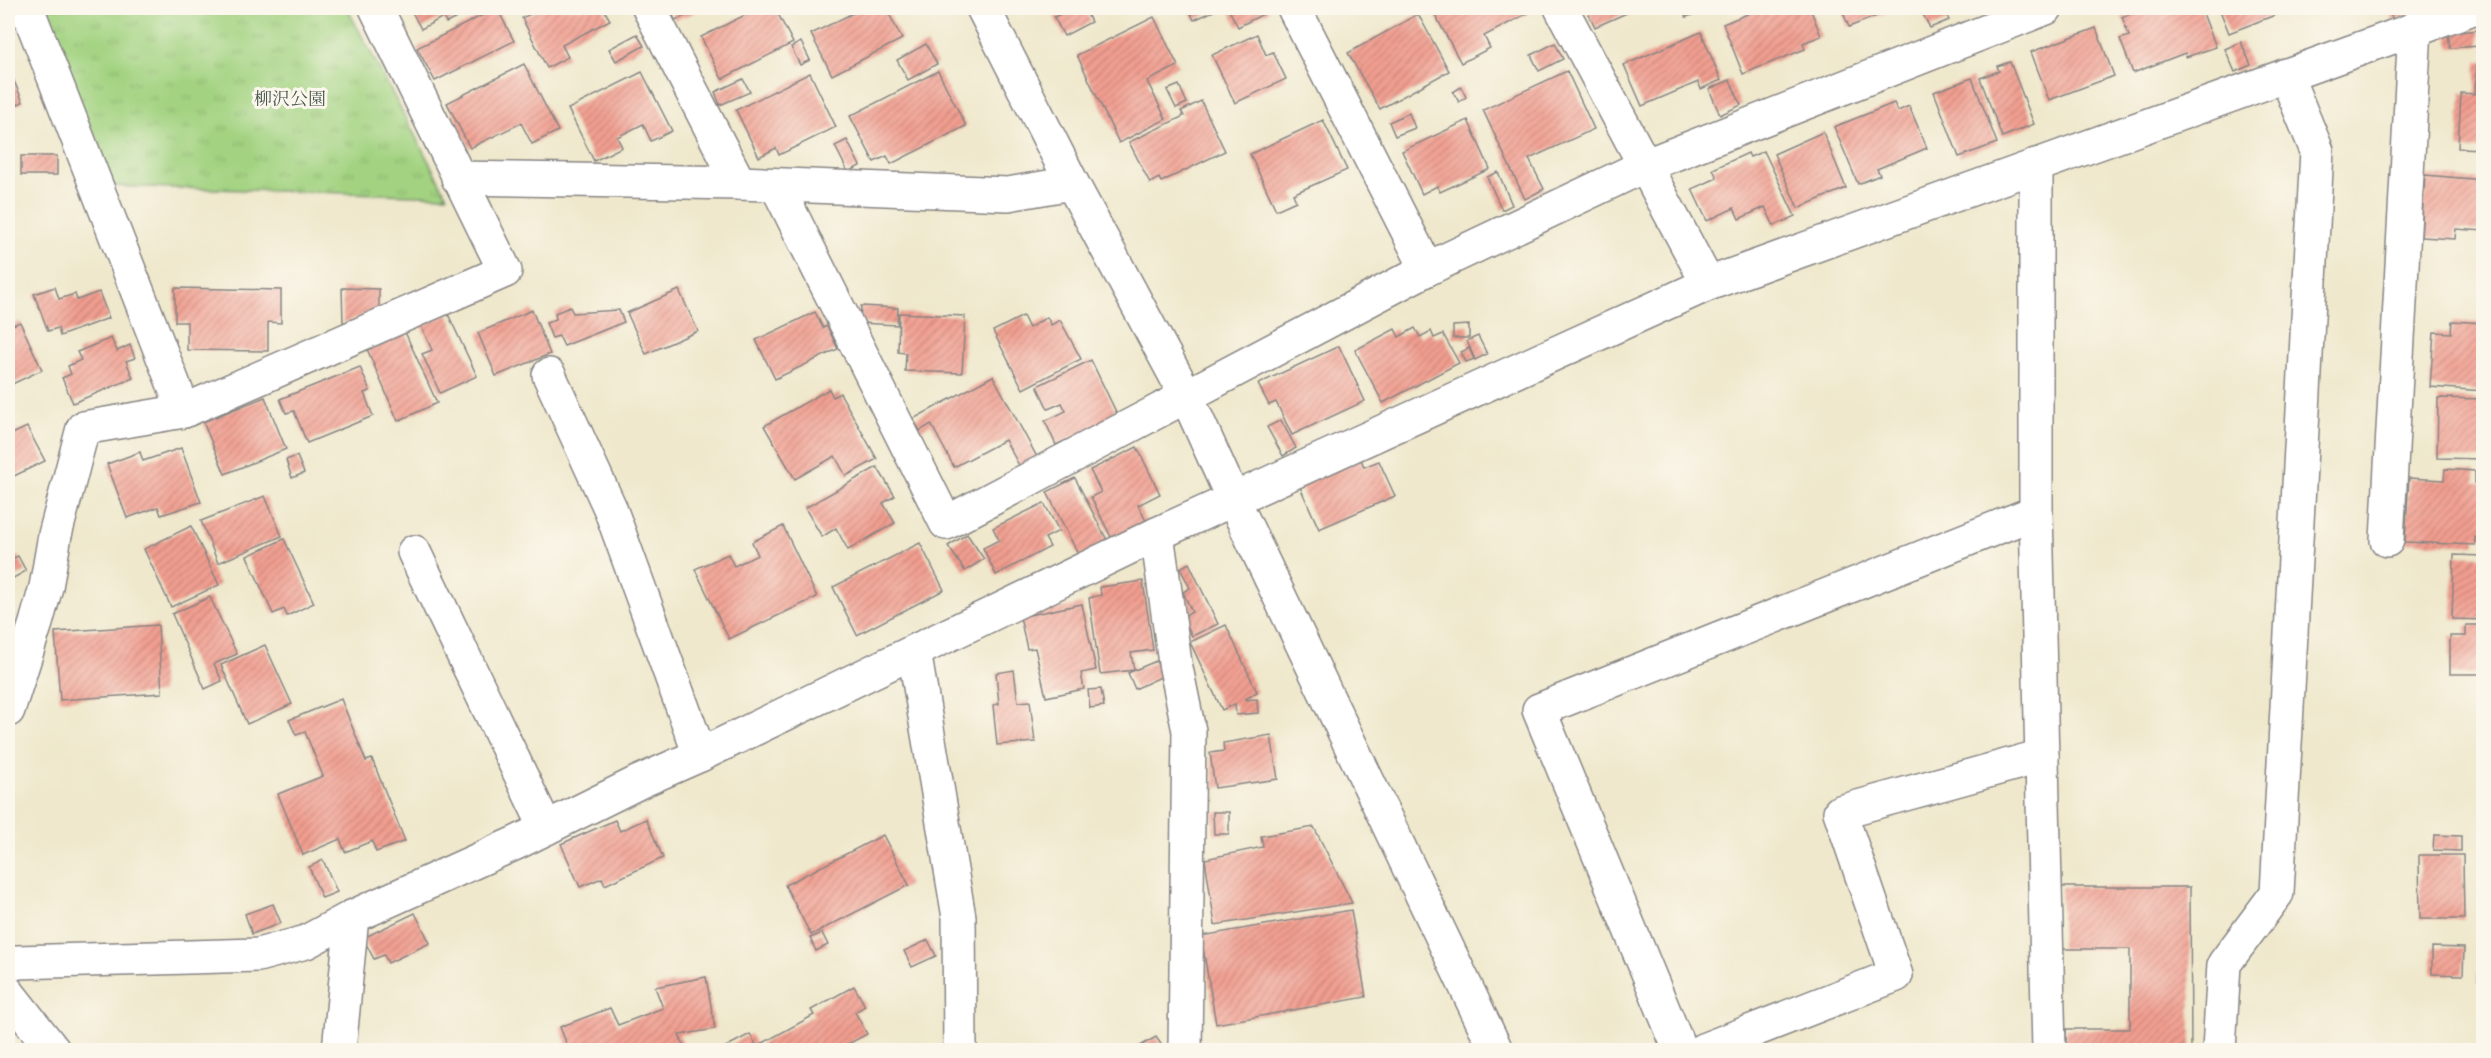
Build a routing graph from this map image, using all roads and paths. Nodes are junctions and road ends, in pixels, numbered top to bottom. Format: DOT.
graph roads {
  1 [pos="27,8"];
  2 [pos="376,8"];
  3 [pos="649,8"];
  4 [pos="983,8"];
  5 [pos="1294,8"];
  6 [pos="1561,8"];
  7 [pos="2046,8"];
  8 [pos="2473,8"];
  9 [pos="2415,28"];
  10 [pos="2286,75"];
  11 [pos="2036,165"];
  12 [pos="1644,166"];
  13 [pos="458,178"];
  14 [pos="739,183"];
  15 [pos="1072,183"];
  16 [pos="777,186"];
  17 [pos="1427,269"];
  18 [pos="1708,284"];
  19 [pos="549,375"];
  20 [pos="1187,397"];
  21 [pos="184,411"];
  22 [pos="1233,499"];
  23 [pos="2036,512"];
  24 [pos="1157,534"];
  25 [pos="2387,540"];
  26 [pos="414,552"];
  27 [pos="914,651"];
  28 [pos="8,710"];
  29 [pos="700,755"];
  30 [pos="2042,756"];
  31 [pos="546,828"];
  32 [pos="352,917"];
  33 [pos="8,966"];
  34 [pos="8,993"];
  35 [pos="53,1050"];
  36 [pos="339,1050"];
  37 [pos="960,1050"];
  38 [pos="1185,1050"];
  39 [pos="1496,1050"];
  40 [pos="1680,1050"];
  41 [pos="1703,1050"];
  42 [pos="2049,1050"];
  43 [pos="2219,1050"];
  1 -- 21 [label="street"];
  2 -- 13 [label="street"];
  3 -- 14 [label="street"];
  4 -- 15 [label="street"];
  5 -- 17 [label="street"];
  6 -- 12 [label="street"];
  7 -- 12 [label="street"];
  8 -- 9 [label="street"];
  9 -- 10 [label="street"];
  9 -- 25 [label="street"];
  10 -- 11 [label="street"];
  10 -- 43 [label="street"];
  11 -- 18 [label="street"];
  11 -- 23 [label="street"];
  12 -- 17 [label="street"];
  12 -- 18 [label="street"];
  13 -- 14 [label="street"];
  13 -- 21 [label="street"];
  14 -- 16 [label="street"];
  15 -- 16 [label="street"];
  15 -- 20 [label="street"];
  16 -- 20 [label="street"];
  17 -- 20 [label="street"];
  18 -- 22 [label="street"];
  19 -- 29 [label="street"];
  20 -- 22 [label="street"];
  21 -- 28 [label="street"];
  22 -- 24 [label="street"];
  22 -- 39 [label="street"];
  23 -- 30 [label="street"];
  23 -- 40 [label="street"];
  24 -- 27 [label="street"];
  24 -- 38 [label="street"];
  26 -- 31 [label="street"];
  27 -- 29 [label="street"];
  27 -- 37 [label="street"];
  29 -- 31 [label="street"];
  30 -- 41 [label="street"];
  30 -- 42 [label="street"];
  31 -- 32 [label="street"];
  32 -- 33 [label="street"];
  32 -- 36 [label="street"];
  34 -- 35 [label="street"];
}
